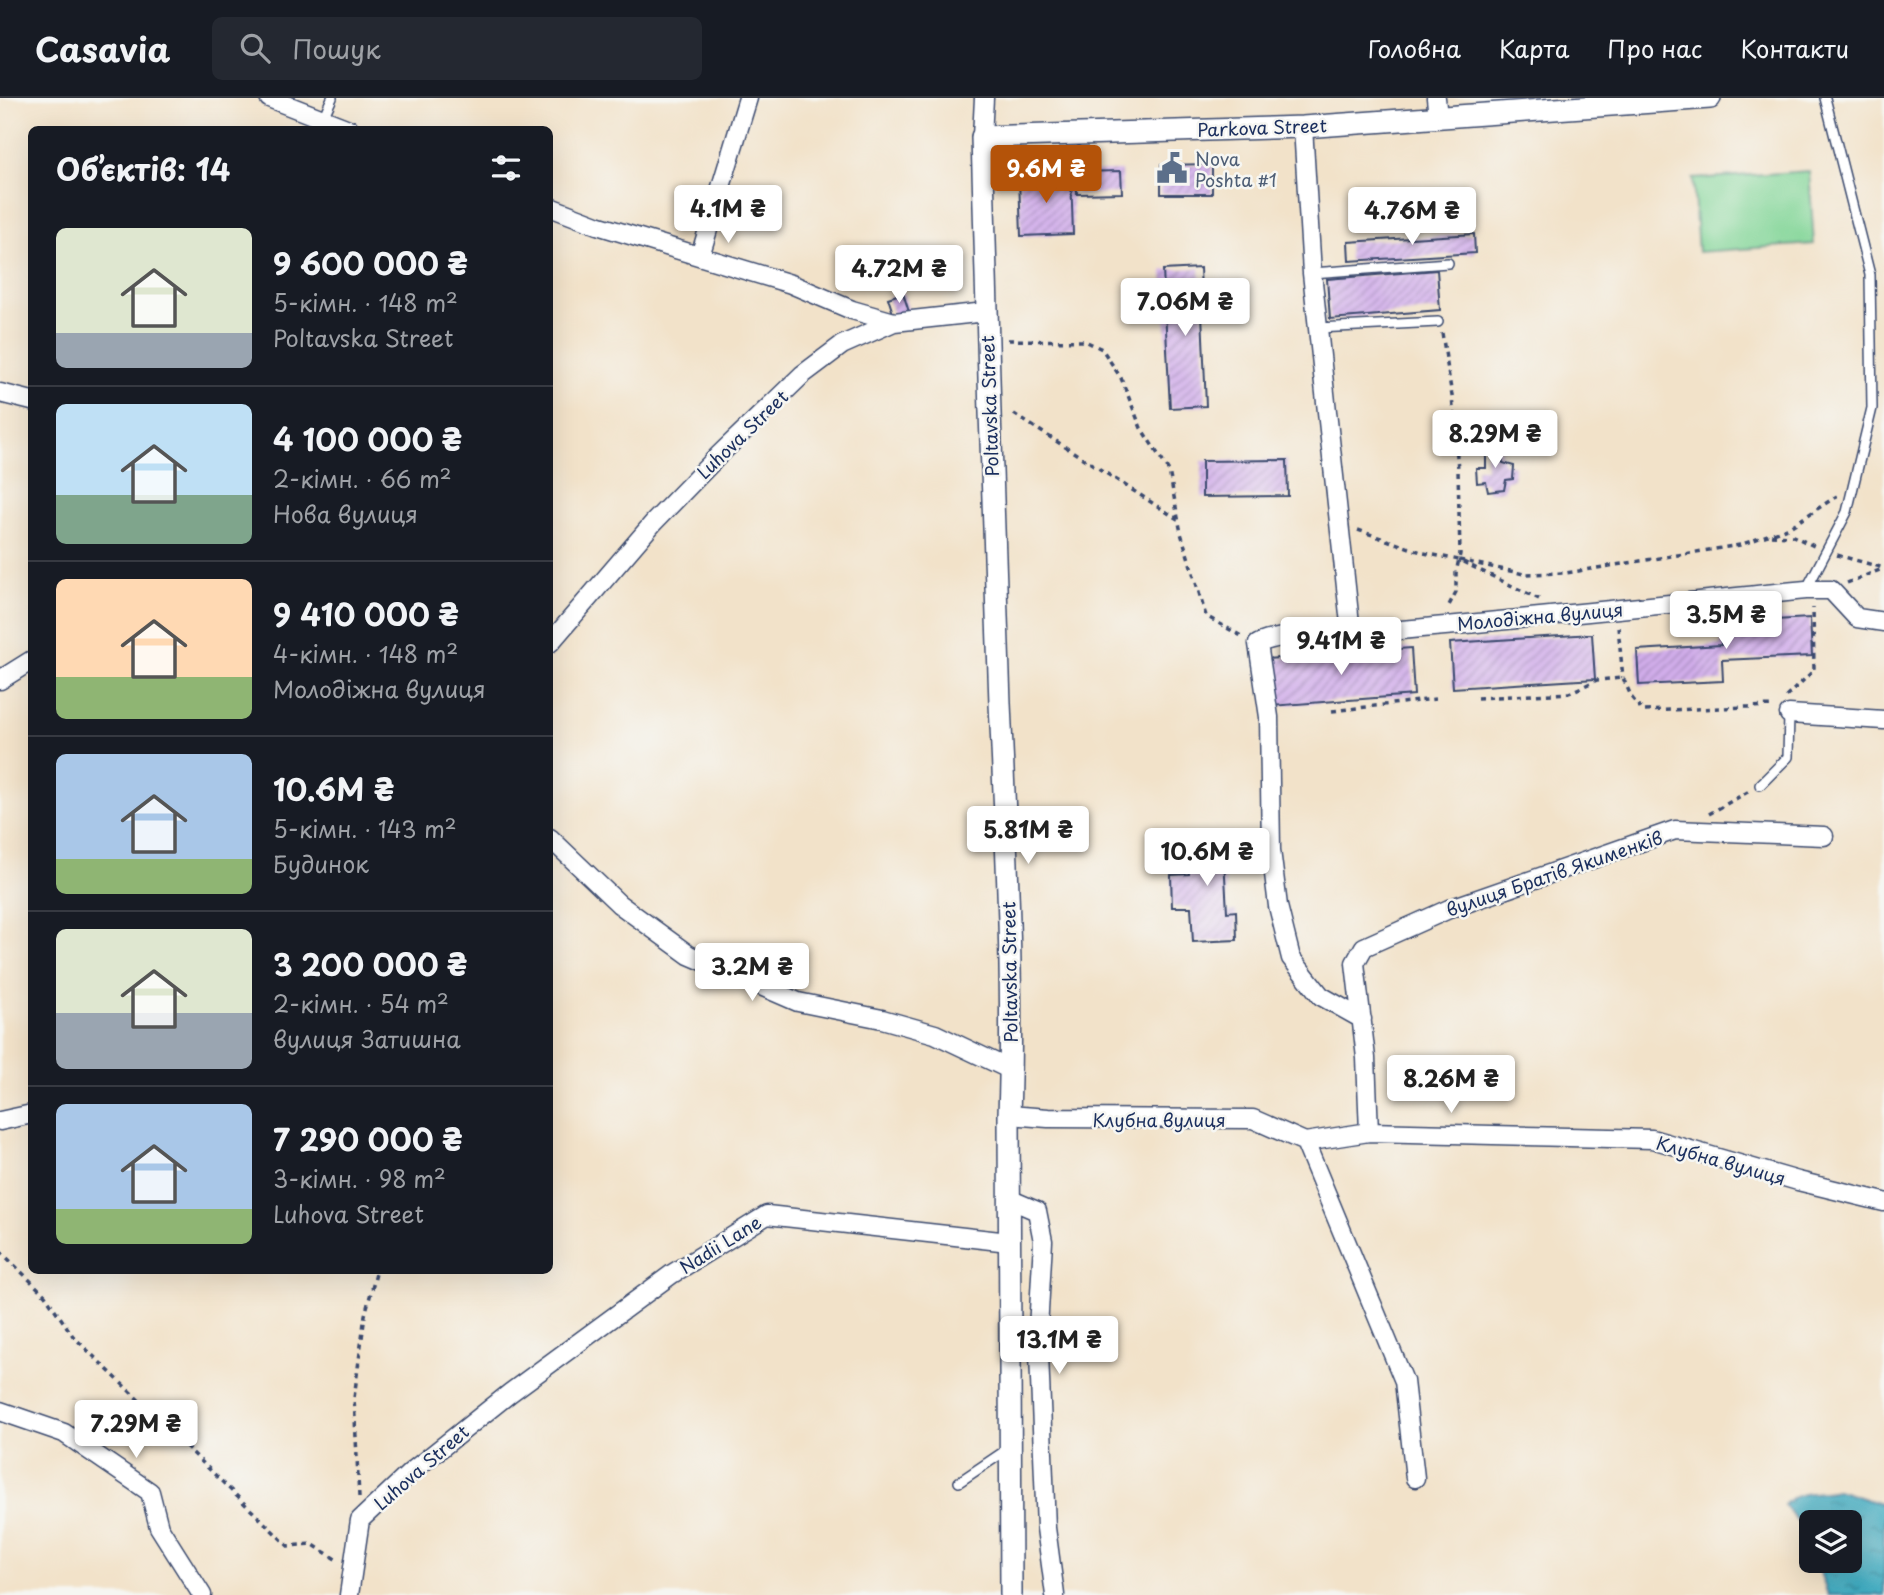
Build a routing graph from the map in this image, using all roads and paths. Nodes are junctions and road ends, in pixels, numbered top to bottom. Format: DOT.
graph roads {
  1 [pos="269,98"];
  2 [pos="332,98"];
  3 [pos="748,98"];
  4 [pos="984,98"];
  5 [pos="1710,98"];
  6 [pos="1825,98"];
  7 [pos="1437,107"];
  8 [pos="323,118"];
  9 [pos="342,126"];
  10 [pos="1303,127"];
  11 [pos="982,137"];
  12 [pos="553,209"];
  13 [pos="700,256"];
  14 [pos="1448,263"];
  15 [pos="1312,273"];
  16 [pos="986,312"];
  17 [pos="1438,321"];
  18 [pos="894,322"];
  19 [pos="1318,328"];
  20 [pos="1008,340"];
  21 [pos="0,393"];
  22 [pos="28,400"];
  23 [pos="1014,414"];
  24 [pos="1854,484"];
  25 [pos="1179,520"];
  26 [pos="1339,524"];
  27 [pos="1459,560"];
  28 [pos="1884,569"];
  29 [pos="1809,590"];
  30 [pos="1831,590"];
  31 [pos="1617,609"];
  32 [pos="1569,614"];
  33 [pos="1884,622"];
  34 [pos="1439,626"];
  35 [pos="1351,633"];
  36 [pos="553,640"];
  37 [pos="1258,644"];
  38 [pos="28,662"];
  39 [pos="1623,678"];
  40 [pos="0,680"];
  41 [pos="1477,698"];
  42 [pos="1435,699"];
  43 [pos="1332,710"];
  44 [pos="1789,714"];
  45 [pos="1884,720"];
  46 [pos="1760,785"];
  47 [pos="1706,816"];
  48 [pos="1824,836"];
  49 [pos="553,841"];
  50 [pos="1362,1019"];
  51 [pos="1011,1070"];
  52 [pos="28,1115"];
  53 [pos="1009,1115"];
  54 [pos="0,1121"];
  55 [pos="1369,1132"];
  56 [pos="1305,1142"];
  57 [pos="1009,1199"];
  58 [pos="1884,1202"];
  59 [pos="1009,1242"];
  60 [pos="0,1251"];
  61 [pos="376,1274"];
  62 [pos="510,1393"];
  63 [pos="0,1411"];
  64 [pos="1009,1447"];
  65 [pos="1415,1478"];
  66 [pos="958,1482"];
  67 [pos="360,1520"];
  68 [pos="350,1588"];
  69 [pos="202,1595"];
  70 [pos="1011,1595"];
  71 [pos="1055,1595"];
  1 -- 8 [label="street"];
  2 -- 8 [label="lane"];
  3 -- 13 [label="street"];
  4 -- 11 [label="street, Poltavska Street"];
  5 -- 7 [label="street, Parkova Street"];
  6 -- 24 [label="lane"];
  7 -- 10 [label="street, Parkova Street"];
  8 -- 9 [label="street"];
  10 -- 11 [label="street, Parkova Street"];
  10 -- 15 [label="street"];
  11 -- 16 [label="street, Poltavska Street"];
  12 -- 13 [label="street"];
  13 -- 18 [label="street"];
  14 -- 15 [label="lane"];
  15 -- 19 [label="street"];
  16 -- 18 [label="street, Luhova Street"];
  16 -- 51 [label="street, Poltavska Street"];
  17 -- 19 [label="lane"];
  17 -- 27 [label="path"];
  18 -- 36 [label="street, Luhova Street"];
  19 -- 26 [label="street"];
  20 -- 25 [label="path"];
  21 -- 22 [label="street"];
  23 -- 25 [label="path"];
  24 -- 27 [label="path"];
  24 -- 29 [label="lane"];
  25 -- 37 [label="path"];
  26 -- 27 [label="path"];
  26 -- 35 [label="street"];
  27 -- 32 [label="path"];
  27 -- 34 [label="path"];
  28 -- 30 [label="path"];
  29 -- 30 [label="street, Молодіжна вулиця"];
  29 -- 31 [label="street, Молодіжна вулиця"];
  29 -- 39 [label="path"];
  30 -- 33 [label="street"];
  31 -- 32 [label="street, Молодіжна вулиця"];
  31 -- 39 [label="path"];
  32 -- 34 [label="street, Молодіжна вулиця"];
  34 -- 35 [label="street, Молодіжна вулиця"];
  35 -- 37 [label="street, Молодіжна вулиця"];
  37 -- 50 [label="street"];
  38 -- 40 [label="street"];
  39 -- 41 [label="path"];
  42 -- 43 [label="path"];
  44 -- 45 [label="street"];
  44 -- 46 [label="lane"];
  46 -- 47 [label="path"];
  48 -- 50 [label="street, вулиця Братів Якименків"];
  49 -- 51 [label="street"];
  50 -- 55 [label="street, вулиця Братів Якименків"];
  51 -- 53 [label="street, Poltavska Street"];
  52 -- 54 [label="street"];
  53 -- 56 [label="street, Клубна вулиця"];
  53 -- 57 [label="street, Poltavska Street"];
  55 -- 56 [label="street, Клубна вулиця"];
  55 -- 58 [label="street, Клубна вулиця"];
  56 -- 65 [label="street"];
  57 -- 59 [label="street, Poltavska Street"];
  57 -- 71 [label="street"];
  59 -- 62 [label="street, Nadii Lane"];
  59 -- 64 [label="street, Poltavska Street"];
  60 -- 68 [label="path"];
  61 -- 67 [label="path"];
  62 -- 67 [label="street, Luhova Street"];
  63 -- 69 [label="street"];
  64 -- 66 [label="lane"];
  64 -- 70 [label="street, Poltavska Street"];
  67 -- 68 [label="street, Luhova Street"];
}
